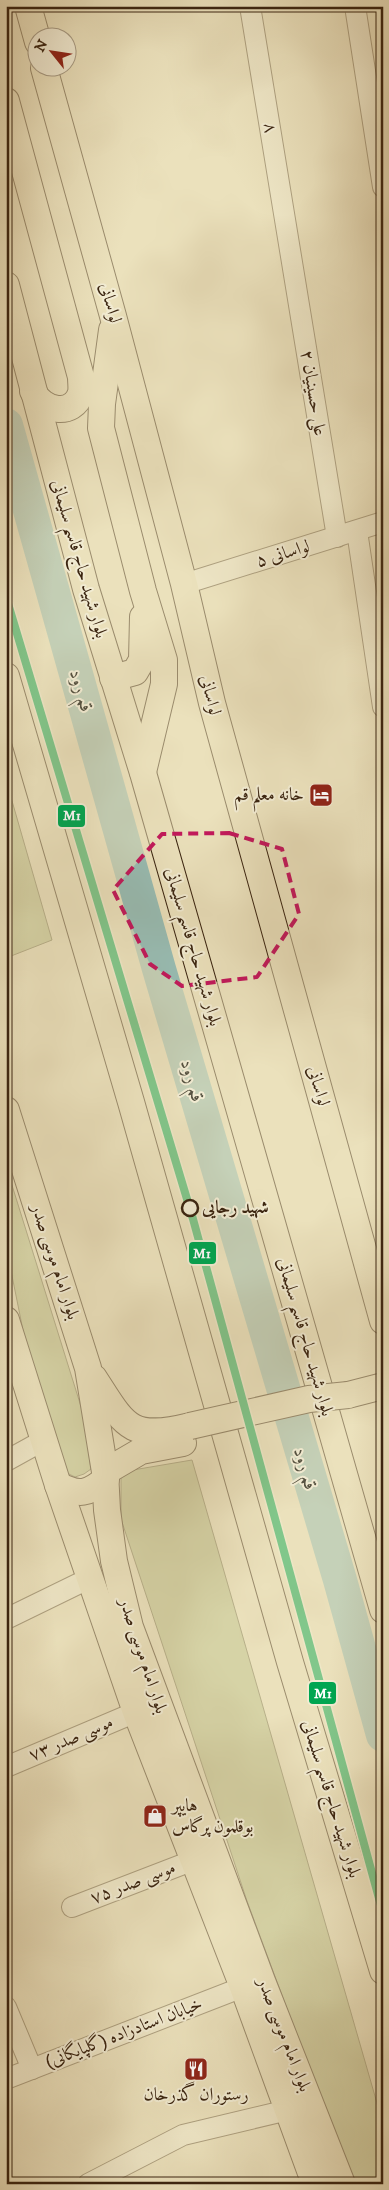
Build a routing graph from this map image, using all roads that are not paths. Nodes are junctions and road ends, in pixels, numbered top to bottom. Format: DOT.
graph roads {
  1 [pos="28,6"];
  2 [pos="250,6"];
  3 [pos="355,6"];
  4 [pos="34,28"];
  5 [pos="47,78"];
  6 [pos="6,101"];
  7 [pos="382,180"];
  8 [pos="290,249"];
  9 [pos="6,284"];
  10 [pos="113,316"];
  11 [pos="33,391"];
  12 [pos="383,522"];
  13 [pos="357,530"];
  14 [pos="337,537"];
  15 [pos="184,584"];
  16 [pos="143,591"];
  17 [pos="6,676"];
  18 [pos="113,678"];
  19 [pos="383,707"];
  20 [pos="143,773"];
  21 [pos="6,1110"];
  22 [pos="6,1320"];
  23 [pos="383,1321"];
  24 [pos="14,1367"];
  25 [pos="88,1368"];
  26 [pos="367,1390"];
  27 [pos="192,1433"];
  28 [pos="44,1440"];
  29 [pos="6,1460"];
  30 [pos="105,1476"];
  31 [pos="58,1485"];
  32 [pos="90,1578"];
  33 [pos="383,1610"];
  34 [pos="6,1619"];
  35 [pos="136,1712"];
  36 [pos="6,1767"];
  37 [pos="194,1860"];
  38 [pos="72,1906"];
  39 [pos="383,1971"];
  40 [pos="243,1987"];
  41 [pos="6,2007"];
  42 [pos="32,2069"];
  43 [pos="6,2079"];
  44 [pos="288,2110"];
  45 [pos="88,2184"];
  46 [pos="315,2184"];
  47 [pos="342,2184"];
  1 -- 4 [label="main road"];
  2 -- 8 [label="street, ۸"];
  3 -- 7 [label="street"];
  5 -- 10 [label="main road, لواسانی"];
  6 -- 11 [label="main road"];
  8 -- 14 [label="street, ۲ علی حسینیان"];
  9 -- 11 [label="main road, بلوار شهید حاج قاسم سلیمانی"];
  10 -- 15 [label="main road, لواسانی"];
  10 -- 16 [label="main road"];
  11 -- 18 [label="main road, بلوار شهید حاج قاسم سلیمانی"];
  12 -- 13 [label="street, لواسانی ۵"];
  13 -- 14 [label="street, لواسانی ۵"];
  13 -- 19 [label="street"];
  14 -- 15 [label="street, لواسانی ۵"];
  15 -- 23 [label="main road, لواسانی"];
  16 -- 18 [label="main road"];
  16 -- 20 [label="main road"];
  17 -- 39 [label="main road, بلوار شهید حاج قاسم سلیمانی"];
  18 -- 20 [label="main road, بلوار شهید حاج قاسم سلیمانی"];
  20 -- 33 [label="main road, بلوار شهید حاج قاسم سلیمانی"];
  21 -- 25 [label="main road, بلوار امام موسی صدر"];
  22 -- 24 [label="main road, بلوار امام موسی صدر"];
  24 -- 28 [label="main road, بلوار امام موسی صدر"];
  25 -- 27 [label="main road"];
  25 -- 30 [label="main road, بلوار امام موسی صدر"];
  26 -- 27 [label="main road, bridge"];
  27 -- 30 [label="main road"];
  28 -- 29 [label="street"];
  28 -- 31 [label="main road, بلوار امام موسی صدر"];
  30 -- 31 [label="main road"];
  30 -- 47 [label="main road, بلوار امام موسی صدر"];
  31 -- 32 [label="main road, بلوار امام موسی صدر"];
  32 -- 34 [label="street"];
  32 -- 35 [label="main road, بلوار امام موسی صدر"];
  35 -- 36 [label="street, موسی صدر ۷۳"];
  35 -- 37 [label="main road, بلوار امام موسی صدر"];
  37 -- 38 [label="street, موسی صدر ۷۵"];
  37 -- 40 [label="main road, بلوار امام موسی صدر"];
  40 -- 42 [label="street, خیابان استادزاده (گلپایگانی)"];
  40 -- 44 [label="main road, بلوار امام موسی صدر"];
  41 -- 42 [label="street"];
  42 -- 43 [label="street, خیابان استادزاده (گلپایگانی)"];
  44 -- 45 [label="street"];
  44 -- 46 [label="main road, بلوار امام موسی صدر"];
}
